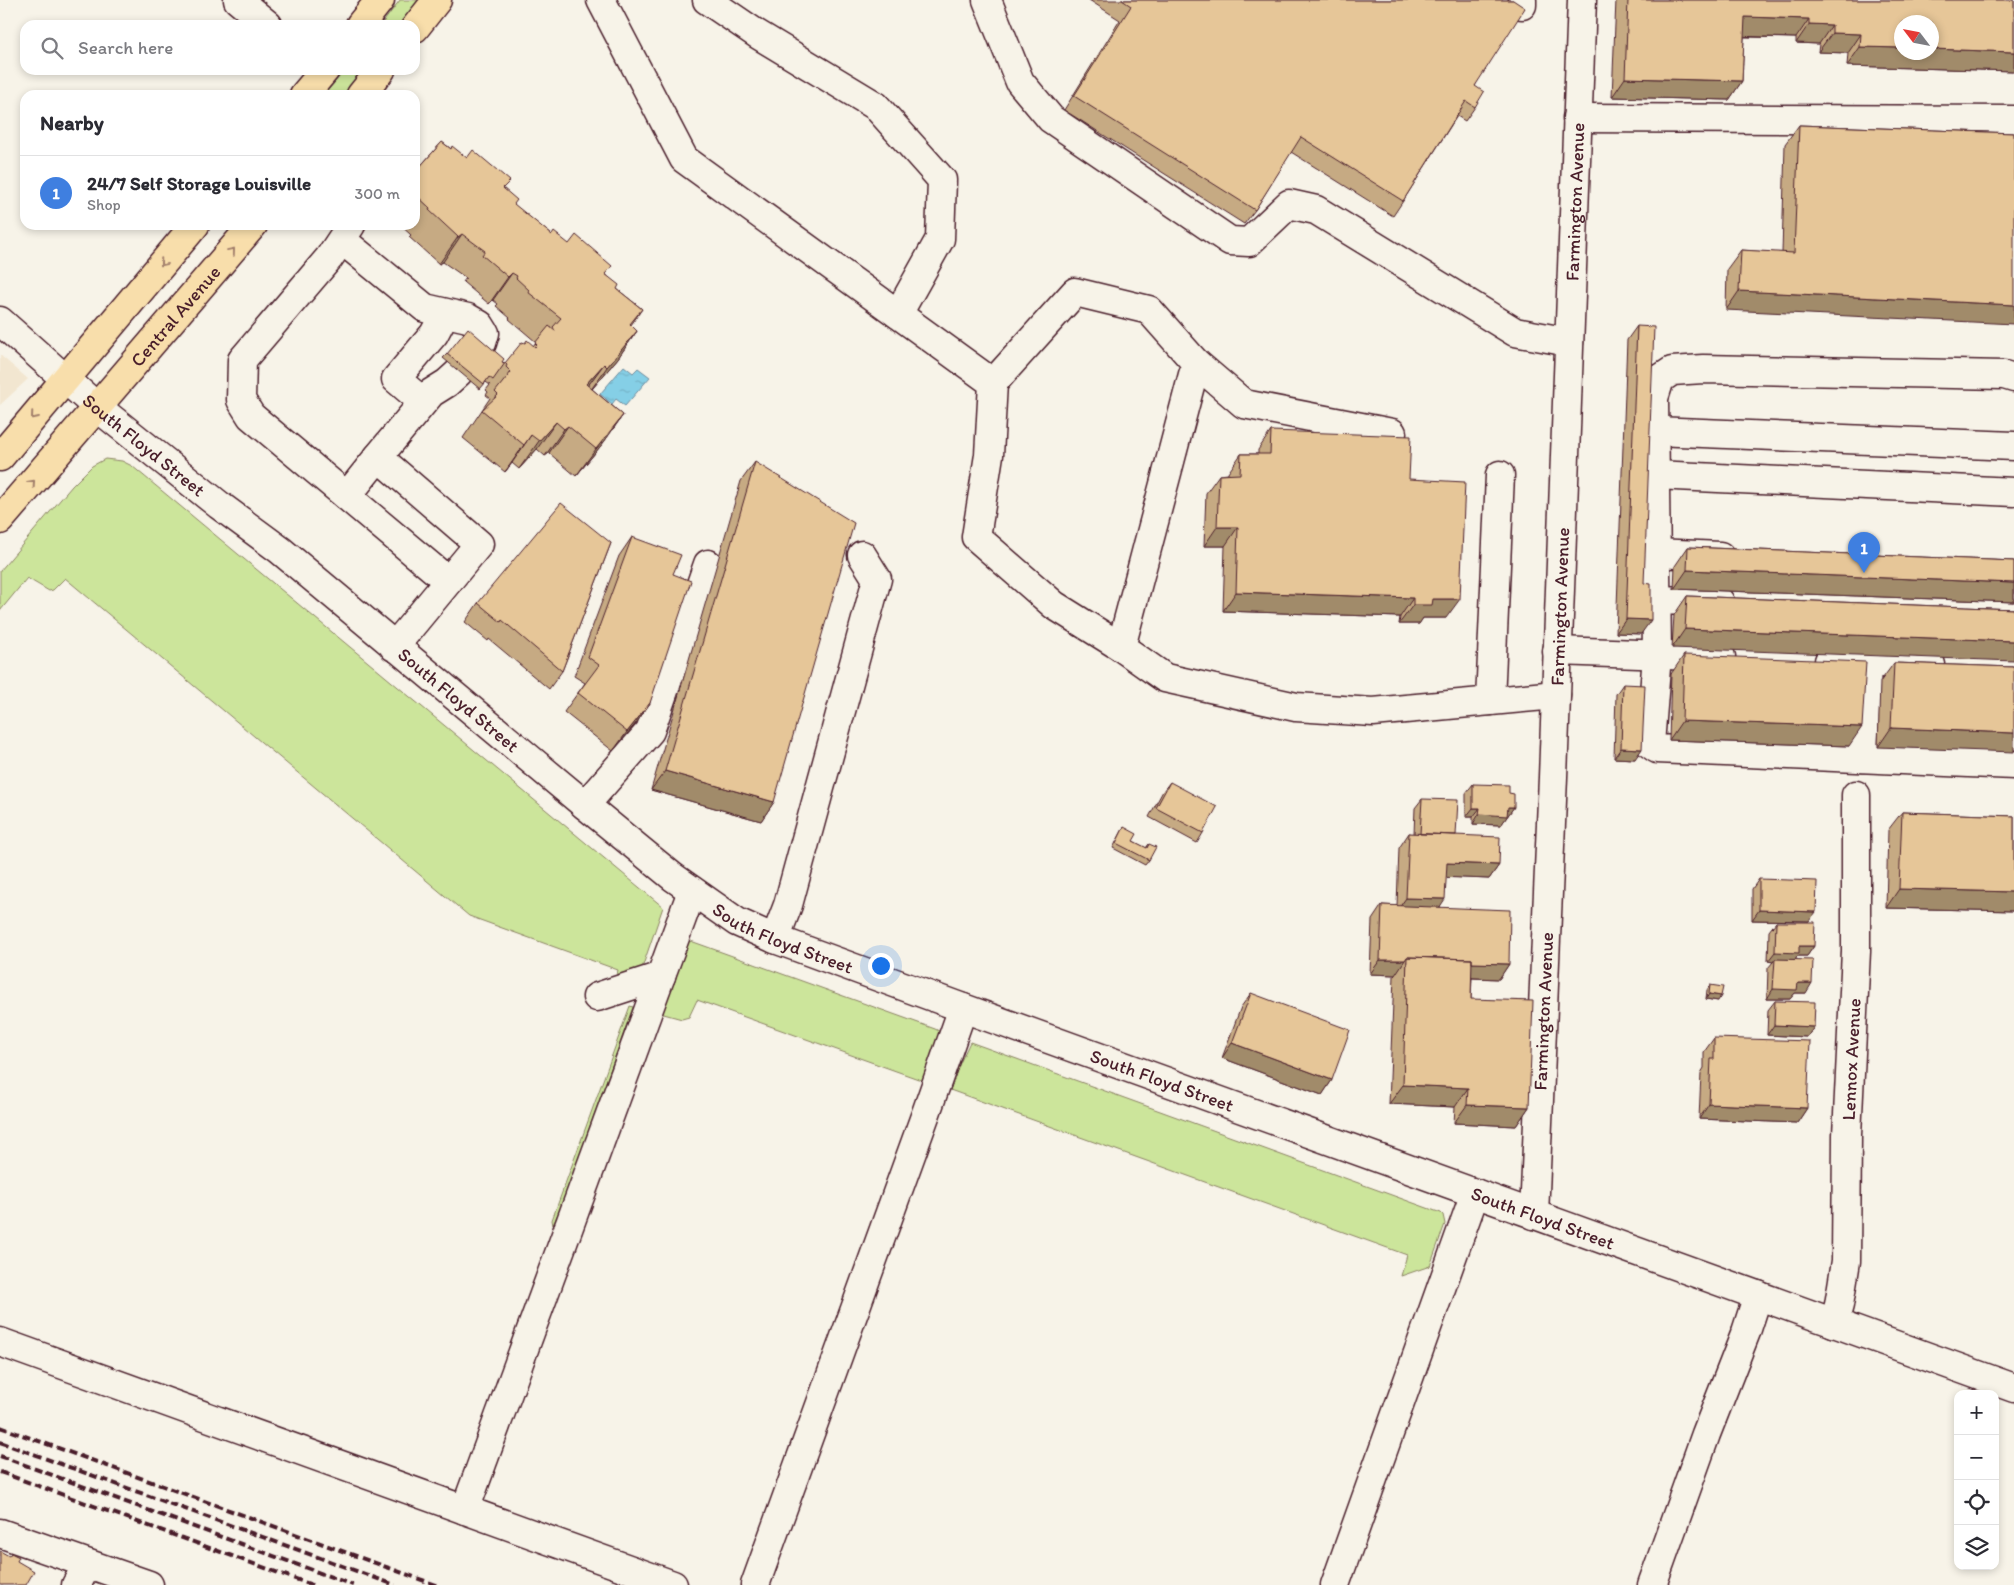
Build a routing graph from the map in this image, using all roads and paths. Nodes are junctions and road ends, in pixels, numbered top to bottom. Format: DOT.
graph roads {
  1 [pos="238,0"];
  2 [pos="380,0"];
  3 [pos="437,0"];
  4 [pos="601,0"];
  5 [pos="707,0"];
  6 [pos="987,0"];
  7 [pos="1582,0"];
  8 [pos="262,20"];
  9 [pos="364,20"];
  10 [pos="420,22"];
  11 [pos="320,75"];
  12 [pos="377,75"];
  13 [pos="308,90"];
  14 [pos="365,90"];
  15 [pos="1577,118"];
  16 [pos="2014,120"];
  17 [pos="190,230"];
  18 [pos="249,230"];
  19 [pos="346,232"];
  20 [pos="446,313"];
  21 [pos="898,314"];
  22 [pos="0,321"];
  23 [pos="1569,342"];
  24 [pos="1196,363"];
  25 [pos="2014,378"];
  26 [pos="66,379"];
  27 [pos="993,383"];
  28 [pos="423,402"];
  29 [pos="97,407"];
  30 [pos="1655,431"];
  31 [pos="1392,433"];
  32 [pos="2014,446"];
  33 [pos="0,456"];
  34 [pos="378,457"];
  35 [pos="1500,475"];
  36 [pos="1655,475"];
  37 [pos="2014,492"];
  38 [pos="347,496"];
  39 [pos="0,520"];
  40 [pos="1656,553"];
  41 [pos="862,555"];
  42 [pos="1746,557"];
  43 [pos="708,564"];
  44 [pos="448,581"];
  45 [pos="1657,600"];
  46 [pos="1746,603"];
  47 [pos="394,647"];
  48 [pos="1121,647"];
  49 [pos="1557,651"];
  50 [pos="1657,655"];
  51 [pos="1747,658"];
  52 [pos="1807,661"];
  53 [pos="1867,663"];
  54 [pos="1957,666"];
  55 [pos="1556,695"];
  56 [pos="1490,700"];
  57 [pos="1863,758"];
  58 [pos="2014,765"];
  59 [pos="1856,795"];
  60 [pos="585,805"];
  61 [pos="692,891"];
  62 [pos="775,939"];
  63 [pos="661,976"];
  64 [pos="598,997"];
  65 [pos="963,1008"];
  66 [pos="1475,1193"];
  67 [pos="1534,1215"];
  68 [pos="1758,1295"];
  69 [pos="1834,1323"];
  70 [pos="0,1342"];
  71 [pos="2014,1388"];
  72 [pos="465,1510"];
  73 [pos="0,1533"];
  74 [pos="82,1574"];
  75 [pos="148,1585"];
  76 [pos="673,1585"];
  77 [pos="755,1585"];
  78 [pos="1335,1585"];
  79 [pos="1652,1585"];
  1 -- 8 [label="street"];
  2 -- 9 [label="main road"];
  3 -- 10 [label="main road"];
  4 -- 21 [label="street"];
  5 -- 21 [label="street"];
  6 -- 23 [label="street"];
  7 -- 15 [label="street, Farmington Avenue"];
  11 -- 13 [label="main road"];
  12 -- 14 [label="main road"];
  15 -- 16 [label="street"];
  15 -- 23 [label="street, Farmington Avenue"];
  17 -- 26 [label="main road, one-way"];
  29 -- 18 [label="main road, Central Avenue, one-way"];
  19 -- 20 [label="street"];
  19 -- 38 [label="street"];
  20 -- 28 [label="street"];
  20 -- 28 [label="street"];
  21 -- 27 [label="street"];
  22 -- 26 [label="street, South Floyd Street"];
  23 -- 49 [label="street, Farmington Avenue"];
  24 -- 27 [label="street"];
  24 -- 31 [label="street"];
  24 -- 48 [label="street"];
  25 -- 30 [label="street"];
  26 -- 29 [label="street, South Floyd Street"];
  26 -- 33 [label="main road, one-way"];
  27 -- 48 [label="street"];
  28 -- 34 [label="street"];
  39 -- 29 [label="main road, Central Avenue, one-way"];
  29 -- 47 [label="street, South Floyd Street"];
  30 -- 32 [label="street"];
  30 -- 36 [label="street"];
  34 -- 38 [label="street"];
  34 -- 44 [label="street"];
  35 -- 56 [label="street"];
  36 -- 37 [label="street"];
  36 -- 40 [label="street"];
  38 -- 44 [label="street"];
  40 -- 42 [label="street"];
  40 -- 45 [label="street"];
  41 -- 62 [label="street"];
  43 -- 60 [label="street"];
  44 -- 47 [label="street"];
  45 -- 46 [label="street"];
  45 -- 50 [label="street"];
  47 -- 60 [label="street, South Floyd Street"];
  48 -- 56 [label="street"];
  49 -- 50 [label="street"];
  49 -- 55 [label="street, Farmington Avenue"];
  50 -- 51 [label="street"];
  50 -- 57 [label="street"];
  52 -- 53 [label="street"];
  53 -- 54 [label="street"];
  53 -- 57 [label="street"];
  55 -- 56 [label="street"];
  55 -- 67 [label="street, Farmington Avenue"];
  57 -- 58 [label="street"];
  59 -- 69 [label="street, Lennox Avenue"];
  60 -- 61 [label="street, South Floyd Street"];
  61 -- 62 [label="street, South Floyd Street"];
  61 -- 63 [label="street"];
  62 -- 65 [label="street, South Floyd Street"];
  63 -- 64 [label="street"];
  63 -- 72 [label="street"];
  65 -- 66 [label="street, South Floyd Street"];
  65 -- 77 [label="street"];
  66 -- 67 [label="street, South Floyd Street"];
  66 -- 78 [label="street"];
  67 -- 68 [label="street, South Floyd Street"];
  68 -- 69 [label="street, South Floyd Street"];
  68 -- 79 [label="street"];
  69 -- 71 [label="street, South Floyd Street"];
  70 -- 72 [label="street"];
  72 -- 76 [label="street"];
  73 -- 74 [label="street"];
  74 -- 75 [label="street"];
}
